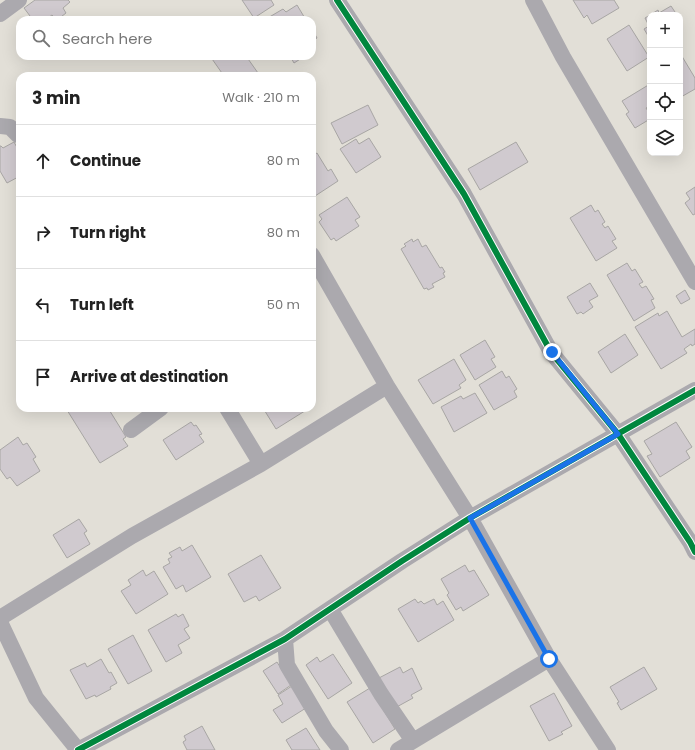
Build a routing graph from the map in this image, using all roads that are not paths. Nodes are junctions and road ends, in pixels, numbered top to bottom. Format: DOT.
graph roads {
  1 [pos="20,0"];
  2 [pos="337,0"];
  3 [pos="534,0"];
  4 [pos="0,14"];
  5 [pos="0,126"];
  6 [pos="16,133"];
  7 [pos="316,262"];
  8 [pos="695,282"];
  9 [pos="387,386"];
  10 [pos="695,390"];
  11 [pos="156,412"];
  12 [pos="228,412"];
  13 [pos="131,430"];
  14 [pos="618,434"];
  15 [pos="261,464"];
  16 [pos="470,518"];
  17 [pos="695,552"];
  18 [pos="330,609"];
  19 [pos="0,618"];
  20 [pos="0,622"];
  21 [pos="285,639"];
  22 [pos="549,659"];
  23 [pos="413,741"];
  24 [pos="78,750"];
  25 [pos="341,750"];
  26 [pos="398,750"];
  27 [pos="608,750"];
  1 -- 4 [label="street"];
  2 -- 14 [label="street"];
  3 -- 8 [label="street"];
  5 -- 6 [label="street"];
  7 -- 9 [label="street"];
  9 -- 15 [label="street"];
  9 -- 16 [label="street"];
  10 -- 14 [label="street"];
  11 -- 13 [label="street"];
  12 -- 15 [label="street"];
  14 -- 16 [label="street"];
  14 -- 17 [label="street"];
  15 -- 19 [label="street"];
  16 -- 18 [label="street"];
  16 -- 22 [label="street"];
  18 -- 21 [label="street"];
  18 -- 23 [label="street"];
  20 -- 24 [label="street"];
  21 -- 24 [label="street"];
  21 -- 25 [label="street"];
  22 -- 23 [label="street"];
  22 -- 27 [label="street"];
  23 -- 26 [label="street"];
}
